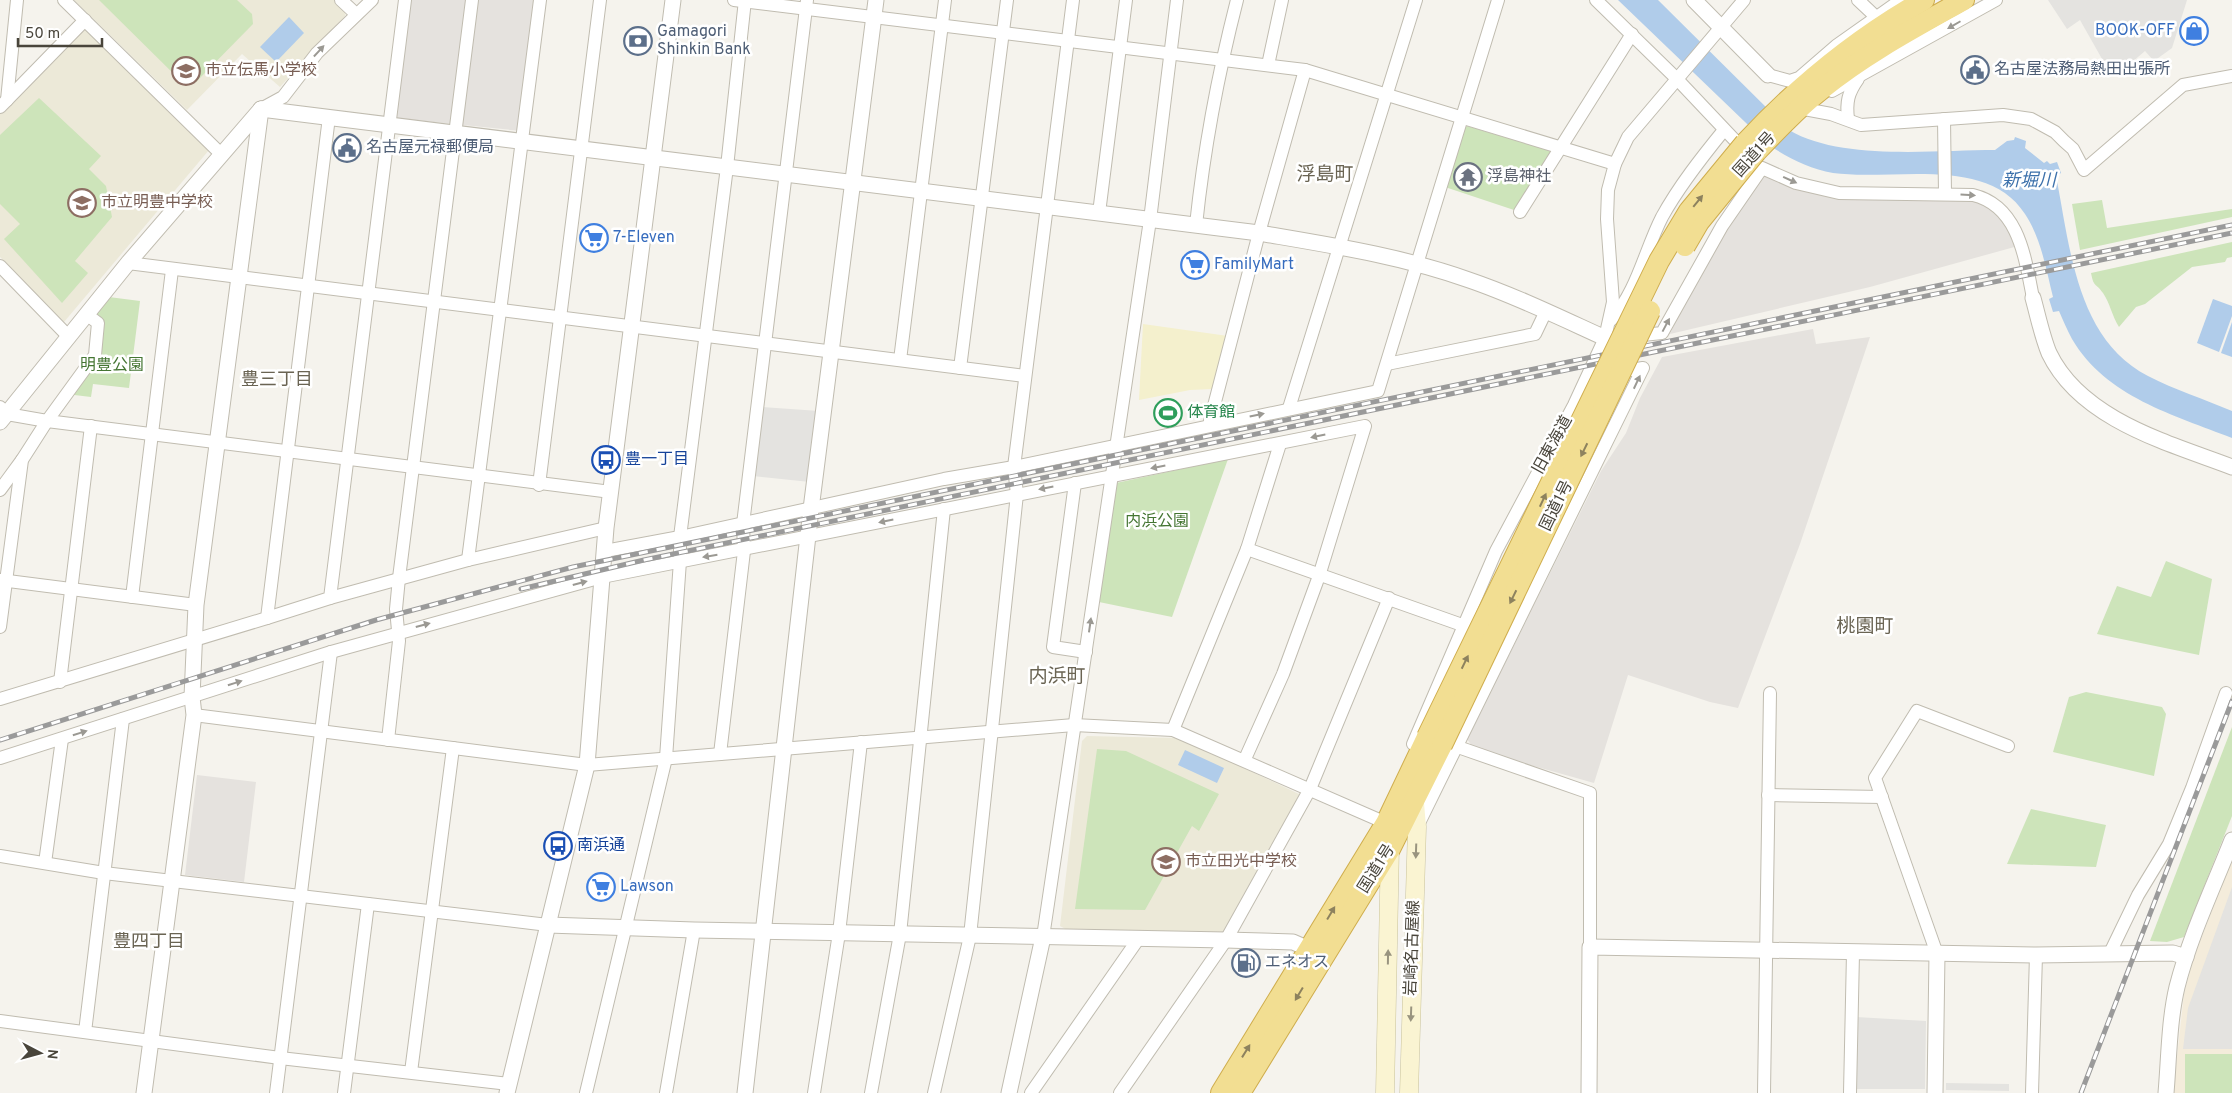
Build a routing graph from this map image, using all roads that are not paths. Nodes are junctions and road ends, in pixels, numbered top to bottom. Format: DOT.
graph roads {
  1 [pos="17,0"];
  2 [pos="64,0"];
  3 [pos="341,0"];
  4 [pos="372,0"];
  5 [pos="405,0"];
  6 [pos="472,0"];
  7 [pos="540,0"];
  8 [pos="600,0"];
  9 [pos="673,0"];
  10 [pos="741,0"];
  11 [pos="876,0"];
  12 [pos="945,0"];
  13 [pos="1007,0"];
  14 [pos="1073,0"];
  15 [pos="1126,0"];
  16 [pos="1177,0"];
  17 [pos="1238,0"];
  18 [pos="1282,0"];
  19 [pos="1416,0"];
  20 [pos="1498,0"];
  21 [pos="1596,0"];
  22 [pos="1694,0"];
  23 [pos="1744,0"];
  24 [pos="1858,0"];
  25 [pos="1901,0"];
  26 [pos="1924,0"];
  27 [pos="1964,0"];
  28 [pos="1996,0"];
  29 [pos="807,4"];
  30 [pos="356,14"];
  31 [pos="1875,16"];
  32 [pos="874,17"];
  33 [pos="85,20"];
  34 [pos="942,26"];
  35 [pos="1716,31"];
  36 [pos="1003,33"];
  37 [pos="1632,34"];
  38 [pos="1068,41"];
  39 [pos="1120,47"];
  40 [pos="1170,54"];
  41 [pos="1222,60"];
  42 [pos="1814,64"];
  43 [pos="1268,66"];
  44 [pos="1305,70"];
  45 [pos="1768,75"];
  46 [pos="2232,76"];
  47 [pos="1677,77"];
  48 [pos="1859,77"];
  49 [pos="1387,95"];
  50 [pos="1794,103"];
  51 [pos="4,104"];
  52 [pos="261,109"];
  53 [pos="329,118"];
  54 [pos="1461,118"];
  55 [pos="1848,119"];
  56 [pos="390,125"];
  57 [pos="1944,126"];
  58 [pos="1724,130"];
  59 [pos="455,133"];
  60 [pos="522,142"];
  61 [pos="1560,148"];
  62 [pos="582,149"];
  63 [pos="220,154"];
  64 [pos="653,158"];
  65 [pos="1615,164"];
  66 [pos="727,167"];
  67 [pos="1762,168"];
  68 [pos="787,174"];
  69 [pos="852,183"];
  70 [pos="922,191"];
  71 [pos="1946,191"];
  72 [pos="982,199"];
  73 [pos="1047,207"];
  74 [pos="1520,212"];
  75 [pos="1099,213"];
  76 [pos="1150,220"];
  77 [pos="1196,225"];
  78 [pos="1259,233"];
  79 [pos="1341,247"];
  80 [pos="128,263"];
  81 [pos="1416,264"];
  82 [pos="0,266"];
  83 [pos="172,270"];
  84 [pos="238,277"];
  85 [pos="308,286"];
  86 [pos="368,293"];
  87 [pos="2033,298"];
  88 [pos="433,302"];
  89 [pos="500,310"];
  90 [pos="1546,311"];
  91 [pos="86,314"];
  92 [pos="560,318"];
  93 [pos="1610,321"];
  94 [pos="632,326"];
  95 [pos="68,336"];
  96 [pos="705,336"];
  97 [pos="1605,338"];
  98 [pos="765,343"];
  99 [pos="831,352"];
  100 [pos="900,360"];
  101 [pos="1387,364"];
  102 [pos="960,368"];
  103 [pos="1025,376"];
  104 [pos="1588,376"];
  105 [pos="1574,405"];
  106 [pos="1290,408"];
  107 [pos="2,414"];
  108 [pos="47,421"];
  109 [pos="1209,425"];
  110 [pos="91,426"];
  111 [pos="1616,426"];
  112 [pos="152,434"];
  113 [pos="217,442"];
  114 [pos="1280,444"];
  115 [pos="1116,446"];
  116 [pos="287,450"];
  117 [pos="346,458"];
  118 [pos="22,460"];
  119 [pos="2232,467"];
  120 [pos="412,468"];
  121 [pos="1014,468"];
  122 [pos="480,476"];
  123 [pos="1111,476"];
  124 [pos="1076,483"];
  125 [pos="539,485"];
  126 [pos="0,490"];
  127 [pos="611,492"];
  128 [pos="1017,494"];
  129 [pos="812,509"];
  130 [pos="944,509"];
  131 [pos="743,524"];
  132 [pos="606,528"];
  133 [pos="809,536"];
  134 [pos="680,538"];
  135 [pos="1247,549"];
  136 [pos="605,550"];
  137 [pos="744,550"];
  138 [pos="468,560"];
  139 [pos="680,561"];
  140 [pos="1319,576"];
  141 [pos="602,577"];
  142 [pos="399,578"];
  143 [pos="2,581"];
  144 [pos="70,588"];
  145 [pos="132,598"];
  146 [pos="330,598"];
  147 [pos="1389,598"];
  148 [pos="196,605"];
  149 [pos="267,618"];
  150 [pos="1465,626"];
  151 [pos="0,628"];
  152 [pos="399,632"];
  153 [pos="193,639"];
  154 [pos="330,652"];
  155 [pos="1086,652"];
  156 [pos="60,682"];
  157 [pos="1770,693"];
  158 [pos="2226,693"];
  159 [pos="192,697"];
  160 [pos="0,698"];
  161 [pos="194,715"];
  162 [pos="123,719"];
  163 [pos="1074,725"];
  164 [pos="1173,730"];
  165 [pos="321,731"];
  166 [pos="992,732"];
  167 [pos="920,737"];
  168 [pos="62,739"];
  169 [pos="388,740"];
  170 [pos="861,742"];
  171 [pos="1443,743"];
  172 [pos="2008,746"];
  173 [pos="453,748"];
  174 [pos="786,748"];
  175 [pos="720,754"];
  176 [pos="0,758"];
  177 [pos="666,758"];
  178 [pos="1245,760"];
  179 [pos="587,764"];
  180 [pos="1310,789"];
  181 [pos="1768,795"];
  182 [pos="1882,797"];
  183 [pos="1415,803"];
  184 [pos="1388,819"];
  185 [pos="1417,827"];
  186 [pos="2232,840"];
  187 [pos="1390,849"];
  188 [pos="0,856"];
  189 [pos="45,863"];
  190 [pos="104,873"];
  191 [pos="172,879"];
  192 [pos="300,895"];
  193 [pos="368,904"];
  194 [pos="433,910"];
  195 [pos="548,925"];
  196 [pos="626,928"];
  197 [pos="694,930"];
  198 [pos="764,931"];
  199 [pos="839,933"];
  200 [pos="900,934"];
  201 [pos="970,936"];
  202 [pos="1043,937"];
  203 [pos="1139,938"];
  204 [pos="1226,940"];
  205 [pos="1590,947"];
  206 [pos="1309,949"];
  207 [pos="1766,951"];
  208 [pos="1853,953"];
  209 [pos="1937,954"];
  210 [pos="2036,955"];
  211 [pos="2109,955"];
  212 [pos="2186,958"];
  213 [pos="0,1021"];
  214 [pos="85,1032"];
  215 [pos="150,1041"];
  216 [pos="280,1058"];
  217 [pos="347,1064"];
  218 [pos="411,1072"];
  219 [pos="508,1088"];
  220 [pos="1246,1091"];
  221 [pos="144,1093"];
  222 [pos="276,1093"];
  223 [pos="344,1093"];
  224 [pos="586,1093"];
  225 [pos="666,1093"];
  226 [pos="745,1093"];
  227 [pos="814,1093"];
  228 [pos="871,1093"];
  229 [pos="934,1093"];
  230 [pos="1009,1093"];
  231 [pos="1031,1093"];
  232 [pos="1120,1093"];
  233 [pos="1221,1093"];
  234 [pos="1385,1093"];
  235 [pos="1409,1093"];
  236 [pos="1589,1093"];
  237 [pos="1764,1093"];
  238 [pos="1850,1093"];
  239 [pos="1935,1093"];
  240 [pos="2032,1093"];
  241 [pos="2166,1093"];
  1 -- 51 [label="street"];
  2 -- 33 [label="street"];
  3 -- 30 [label="street"];
  4 -- 30 [label="street"];
  5 -- 56 [label="street"];
  6 -- 59 [label="street"];
  7 -- 60 [label="street"];
  8 -- 62 [label="street"];
  9 -- 64 [label="street"];
  10 -- 29 [label="street"];
  10 -- 66 [label="street"];
  11 -- 32 [label="street"];
  12 -- 34 [label="street"];
  13 -- 36 [label="street"];
  14 -- 38 [label="street"];
  15 -- 39 [label="street"];
  16 -- 40 [label="street"];
  17 -- 41 [label="street"];
  18 -- 43 [label="street"];
  19 -- 49 [label="street"];
  20 -- 54 [label="street"];
  21 -- 37 [label="street"];
  22 -- 35 [label="street"];
  23 -- 35 [label="street"];
  24 -- 31 [label="street"];
  25 -- 31 [label="street"];
  26 -- 50 [label="highway, 国道1号"];
  27 -- 50 [label="highway, 国道1号"];
  28 -- 48 [label="street, one-way"];
  29 -- 32 [label="street"];
  29 -- 68 [label="street"];
  52 -- 30 [label="street, one-way"];
  31 -- 42 [label="street"];
  32 -- 34 [label="street"];
  32 -- 69 [label="street"];
  33 -- 51 [label="street"];
  33 -- 63 [label="street"];
  34 -- 36 [label="street"];
  34 -- 70 [label="street"];
  35 -- 45 [label="street"];
  35 -- 47 [label="street, 旧東海道"];
  36 -- 38 [label="street"];
  36 -- 72 [label="street"];
  37 -- 47 [label="street"];
  37 -- 61 [label="street"];
  38 -- 39 [label="street"];
  38 -- 73 [label="street"];
  39 -- 40 [label="street"];
  39 -- 75 [label="street"];
  40 -- 41 [label="street"];
  40 -- 76 [label="street"];
  41 -- 43 [label="street"];
  41 -- 77 [label="street"];
  42 -- 45 [label="street"];
  42 -- 50 [label="street"];
  43 -- 44 [label="street"];
  44 -- 49 [label="street"];
  44 -- 78 [label="street"];
  45 -- 50 [label="street"];
  46 -- 57 [label="street"];
  47 -- 58 [label="street"];
  47 -- 65 [label="street, 旧東海道"];
  48 -- 50 [label="street"];
  48 -- 55 [label="street"];
  49 -- 54 [label="street"];
  49 -- 79 [label="street"];
  50 -- 55 [label="street"];
  50 -- 171 [label="highway, 国道1号, bridge"];
  52 -- 53 [label="street"];
  52 -- 63 [label="street"];
  52 -- 84 [label="street"];
  53 -- 56 [label="street"];
  53 -- 85 [label="street"];
  54 -- 61 [label="street"];
  54 -- 81 [label="street"];
  55 -- 57 [label="street"];
  56 -- 59 [label="street"];
  56 -- 86 [label="street"];
  57 -- 71 [label="street"];
  58 -- 67 [label="street"];
  58 -- 93 [label="street"];
  59 -- 60 [label="street"];
  59 -- 88 [label="street"];
  60 -- 62 [label="street"];
  60 -- 89 [label="street"];
  61 -- 65 [label="street"];
  61 -- 74 [label="street"];
  62 -- 64 [label="street"];
  62 -- 92 [label="street"];
  63 -- 80 [label="street"];
  64 -- 66 [label="street"];
  64 -- 94 [label="street"];
  65 -- 93 [label="street, 旧東海道"];
  66 -- 68 [label="street"];
  66 -- 96 [label="street"];
  67 -- 71 [label="street, one-way"];
  97 -- 67 [label="street, one-way"];
  68 -- 69 [label="street"];
  68 -- 98 [label="street"];
  69 -- 70 [label="street"];
  69 -- 99 [label="street"];
  70 -- 72 [label="street"];
  70 -- 100 [label="street"];
  71 -- 87 [label="street, one-way"];
  72 -- 73 [label="street"];
  72 -- 102 [label="street"];
  73 -- 75 [label="street"];
  73 -- 103 [label="street"];
  75 -- 76 [label="street"];
  76 -- 77 [label="street"];
  76 -- 115 [label="street"];
  77 -- 78 [label="street"];
  78 -- 79 [label="street"];
  78 -- 109 [label="street"];
  79 -- 81 [label="street"];
  79 -- 106 [label="street"];
  80 -- 83 [label="street"];
  80 -- 91 [label="street"];
  81 -- 90 [label="street"];
  81 -- 101 [label="street"];
  82 -- 95 [label="street"];
  83 -- 84 [label="street"];
  83 -- 112 [label="street"];
  84 -- 85 [label="street"];
  84 -- 113 [label="street"];
  85 -- 86 [label="street"];
  85 -- 116 [label="street"];
  86 -- 88 [label="street"];
  86 -- 117 [label="street"];
  87 -- 119 [label="street"];
  88 -- 89 [label="street"];
  88 -- 120 [label="street"];
  89 -- 92 [label="street"];
  89 -- 122 [label="street"];
  90 -- 97 [label="street"];
  90 -- 101 [label="street"];
  91 -- 95 [label="street"];
  91 -- 108 [label="street"];
  92 -- 94 [label="street"];
  92 -- 125 [label="street"];
  93 -- 97 [label="street, 旧東海道"];
  94 -- 96 [label="street"];
  94 -- 127 [label="street"];
  95 -- 107 [label="street"];
  96 -- 98 [label="street"];
  96 -- 134 [label="street"];
  97 -- 104 [label="street, 旧東海道"];
  98 -- 99 [label="street"];
  98 -- 131 [label="street"];
  99 -- 100 [label="street"];
  99 -- 129 [label="street"];
  100 -- 102 [label="street"];
  101 -- 106 [label="street"];
  102 -- 103 [label="street"];
  103 -- 121 [label="street"];
  104 -- 105 [label="street, 旧東海道"];
  111 -- 104 [label="street, one-way"];
  105 -- 111 [label="street"];
  105 -- 150 [label="street, 旧東海道"];
  109 -- 106 [label="street, one-way"];
  107 -- 108 [label="street"];
  108 -- 110 [label="street"];
  108 -- 118 [label="street"];
  109 -- 115 [label="street"];
  110 -- 112 [label="street"];
  110 -- 144 [label="street"];
  111 -- 171 [label="street"];
  112 -- 113 [label="street"];
  112 -- 145 [label="street"];
  113 -- 116 [label="street"];
  113 -- 148 [label="street"];
  114 -- 123 [label="street, one-way"];
  114 -- 135 [label="street"];
  140 -- 114 [label="street, one-way"];
  115 -- 121 [label="street"];
  115 -- 123 [label="street"];
  116 -- 117 [label="street"];
  116 -- 149 [label="street"];
  117 -- 120 [label="street"];
  117 -- 146 [label="street"];
  118 -- 126 [label="street"];
  118 -- 143 [label="street"];
  120 -- 122 [label="street"];
  120 -- 142 [label="street"];
  121 -- 128 [label="street"];
  121 -- 129 [label="street"];
  122 -- 125 [label="street"];
  122 -- 138 [label="street"];
  123 -- 124 [label="street"];
  155 -- 123 [label="street, one-way"];
  124 -- 128 [label="street, one-way"];
  124 -- 155 [label="street"];
  125 -- 127 [label="street"];
  127 -- 132 [label="street"];
  128 -- 130 [label="street"];
  128 -- 166 [label="street"];
  129 -- 131 [label="street"];
  129 -- 133 [label="street"];
  130 -- 133 [label="street, one-way"];
  130 -- 167 [label="street"];
  131 -- 134 [label="street"];
  131 -- 137 [label="street"];
  132 -- 136 [label="street"];
  132 -- 138 [label="street"];
  133 -- 137 [label="street"];
  133 -- 174 [label="street"];
  134 -- 136 [label="street"];
  134 -- 139 [label="street"];
  135 -- 140 [label="street"];
  135 -- 164 [label="street"];
  136 -- 141 [label="street"];
  137 -- 139 [label="street, one-way"];
  137 -- 175 [label="street"];
  138 -- 142 [label="street"];
  139 -- 141 [label="street"];
  139 -- 177 [label="street"];
  140 -- 147 [label="street"];
  140 -- 178 [label="street"];
  152 -- 141 [label="street, one-way"];
  141 -- 179 [label="street"];
  142 -- 146 [label="street"];
  142 -- 152 [label="street"];
  143 -- 144 [label="street"];
  143 -- 151 [label="street"];
  144 -- 145 [label="street"];
  144 -- 156 [label="street"];
  145 -- 148 [label="street"];
  146 -- 149 [label="street"];
  147 -- 150 [label="street"];
  147 -- 180 [label="street"];
  148 -- 153 [label="street"];
  149 -- 153 [label="street"];
  150 -- 184 [label="street, 旧東海道"];
  152 -- 154 [label="street"];
  152 -- 169 [label="street"];
  153 -- 156 [label="street"];
  153 -- 159 [label="street"];
  159 -- 154 [label="street, one-way"];
  154 -- 165 [label="street"];
  155 -- 163 [label="street"];
  156 -- 160 [label="street"];
  157 -- 181 [label="street"];
  158 -- 211 [label="street"];
  159 -- 161 [label="street"];
  159 -- 162 [label="street"];
  161 -- 165 [label="street"];
  161 -- 191 [label="street"];
  168 -- 162 [label="street, one-way"];
  162 -- 190 [label="street"];
  163 -- 164 [label="street"];
  163 -- 166 [label="street"];
  163 -- 202 [label="street"];
  164 -- 178 [label="street"];
  165 -- 169 [label="street"];
  165 -- 192 [label="street"];
  166 -- 167 [label="street"];
  166 -- 201 [label="street"];
  167 -- 170 [label="street"];
  167 -- 200 [label="street"];
  168 -- 176 [label="street"];
  168 -- 189 [label="street"];
  169 -- 173 [label="street"];
  170 -- 174 [label="street"];
  170 -- 199 [label="street"];
  171 -- 183 [label="highway, 国道1号"];
  171 -- 184 [label="highway, 国道1号"];
  171 -- 185 [label="street"];
  171 -- 205 [label="street"];
  172 -- 182 [label="street"];
  173 -- 179 [label="street"];
  173 -- 194 [label="street"];
  174 -- 175 [label="street"];
  174 -- 198 [label="street"];
  175 -- 177 [label="street"];
  177 -- 179 [label="street"];
  177 -- 196 [label="street"];
  178 -- 180 [label="street"];
  179 -- 195 [label="street"];
  180 -- 184 [label="street"];
  180 -- 204 [label="street"];
  181 -- 182 [label="street"];
  181 -- 207 [label="street"];
  182 -- 209 [label="street"];
  183 -- 185 [label="main road, 岩崎名古屋線"];
  183 -- 187 [label="highway, 国道1号"];
  184 -- 187 [label="main road, 岩崎名古屋線"];
  206 -- 184 [label="highway, 国道1号, one-way"];
  185 -- 235 [label="main road, 岩崎名古屋線, one-way"];
  186 -- 212 [label="street"];
  187 -- 220 [label="highway, 国道1号, one-way"];
  234 -- 187 [label="main road, 岩崎名古屋線, one-way"];
  188 -- 189 [label="street"];
  189 -- 190 [label="street"];
  190 -- 191 [label="street"];
  190 -- 214 [label="street"];
  191 -- 192 [label="street"];
  191 -- 215 [label="street"];
  192 -- 193 [label="street"];
  192 -- 216 [label="street"];
  193 -- 194 [label="street"];
  193 -- 217 [label="street"];
  194 -- 195 [label="street"];
  194 -- 218 [label="street"];
  195 -- 196 [label="street"];
  195 -- 219 [label="street"];
  196 -- 197 [label="street"];
  196 -- 224 [label="street"];
  197 -- 198 [label="street"];
  197 -- 225 [label="street"];
  198 -- 199 [label="street"];
  198 -- 226 [label="street"];
  199 -- 200 [label="street"];
  199 -- 227 [label="street"];
  200 -- 201 [label="street"];
  200 -- 228 [label="street"];
  201 -- 202 [label="street"];
  201 -- 229 [label="street"];
  202 -- 203 [label="street"];
  202 -- 230 [label="street"];
  203 -- 204 [label="street"];
  203 -- 231 [label="street"];
  204 -- 206 [label="street"];
  204 -- 232 [label="street"];
  205 -- 207 [label="street"];
  205 -- 236 [label="street"];
  233 -- 206 [label="highway, 国道1号, one-way"];
  207 -- 208 [label="street"];
  207 -- 237 [label="street"];
  208 -- 209 [label="street"];
  208 -- 238 [label="street"];
  209 -- 210 [label="street"];
  209 -- 239 [label="street"];
  210 -- 211 [label="street"];
  210 -- 240 [label="street"];
  211 -- 212 [label="street"];
  212 -- 241 [label="street"];
  213 -- 214 [label="street"];
  214 -- 215 [label="street"];
  215 -- 216 [label="street"];
  215 -- 221 [label="street"];
  216 -- 217 [label="street"];
  216 -- 222 [label="street"];
  217 -- 218 [label="street"];
  217 -- 223 [label="street"];
  218 -- 219 [label="street"];
}
